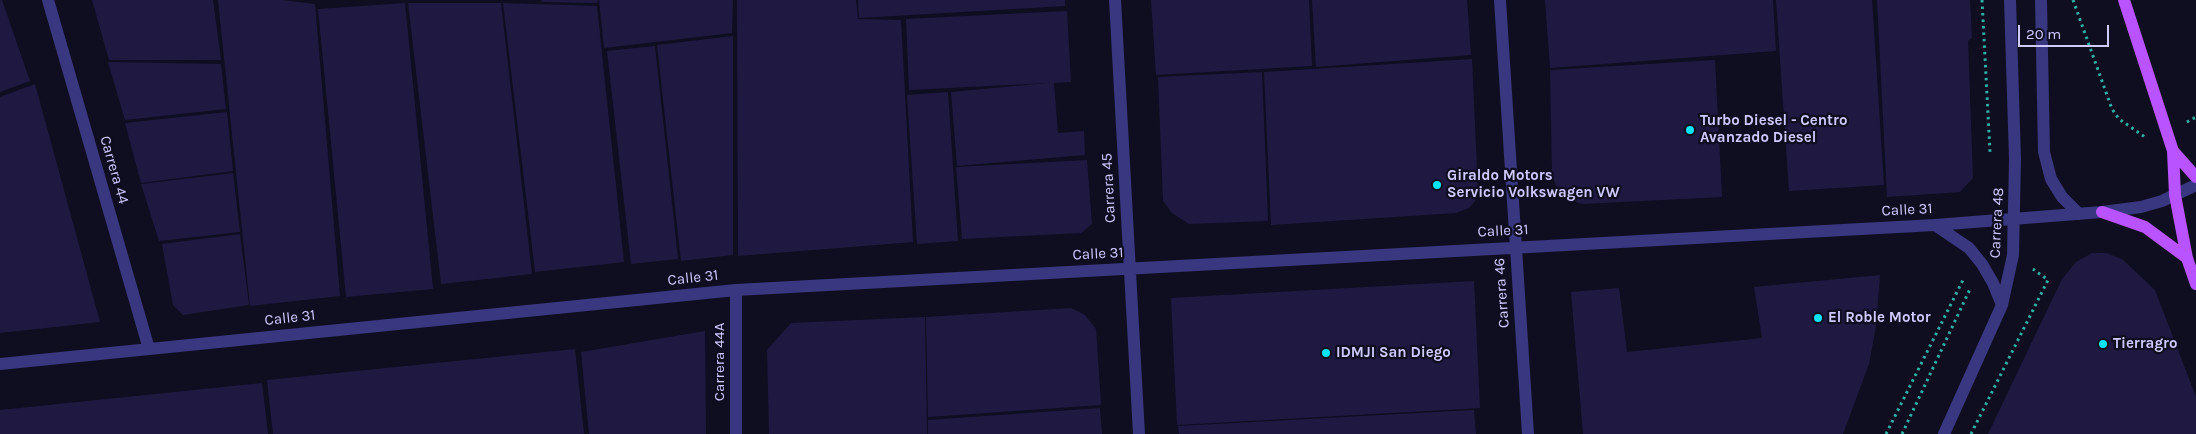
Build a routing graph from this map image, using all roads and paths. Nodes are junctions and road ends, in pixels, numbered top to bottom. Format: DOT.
graph roads {
  1 [pos="48,0"];
  2 [pos="1114,0"];
  3 [pos="1500,0"];
  4 [pos="2010,0"];
  5 [pos="2041,0"];
  6 [pos="2073,0"];
  7 [pos="2124,0"];
  8 [pos="2196,117"];
  9 [pos="2166,132"];
  10 [pos="2173,151"];
  11 [pos="2196,177"];
  12 [pos="2196,185"];
  13 [pos="2175,195"];
  14 [pos="2102,212"];
  15 [pos="2079,214"];
  16 [pos="2015,218"];
  17 [pos="1936,225"];
  18 [pos="1516,247"];
  19 [pos="2187,258"];
  20 [pos="1982,264"];
  21 [pos="1129,268"];
  22 [pos="2196,284"];
  23 [pos="736,290"];
  24 [pos="2002,305"];
  25 [pos="149,349"];
  26 [pos="0,364"];
  27 [pos="736,434"];
  28 [pos="1139,434"];
  29 [pos="1528,434"];
  30 [pos="1886,434"];
  31 [pos="1944,434"];
  1 -- 25 [label="street, Carrera 44"];
  2 -- 21 [label="street, Carrera 45"];
  3 -- 18 [label="street, Carrera 46"];
  4 -- 16 [label="street, Carrera 48"];
  5 -- 15 [label="street"];
  6 -- 9 [label="path"];
  7 -- 9 [label="main road"];
  8 -- 9 [label="path"];
  9 -- 10 [label="main road"];
  10 -- 11 [label="main road"];
  10 -- 13 [label="main road"];
  12 -- 13 [label="street, Calle 31"];
  13 -- 14 [label="street, Calle 31"];
  13 -- 19 [label="main road"];
  14 -- 15 [label="street, Calle 31"];
  14 -- 19 [label="main road"];
  15 -- 16 [label="street, Calle 31"];
  16 -- 17 [label="street, Calle 31"];
  16 -- 24 [label="street, Carrera 48"];
  17 -- 18 [label="street, Calle 31"];
  17 -- 20 [label="street"];
  18 -- 21 [label="street, Calle 31"];
  18 -- 29 [label="street, Carrera 46"];
  19 -- 22 [label="main road"];
  20 -- 24 [label="street"];
  20 -- 30 [label="path"];
  21 -- 23 [label="street, Calle 31"];
  21 -- 28 [label="street, Carrera 45"];
  23 -- 25 [label="street, Calle 31"];
  23 -- 27 [label="street, Carrera 44A"];
  24 -- 31 [label="street, Carrera 48"];
  25 -- 26 [label="street, Calle 31"];
}
